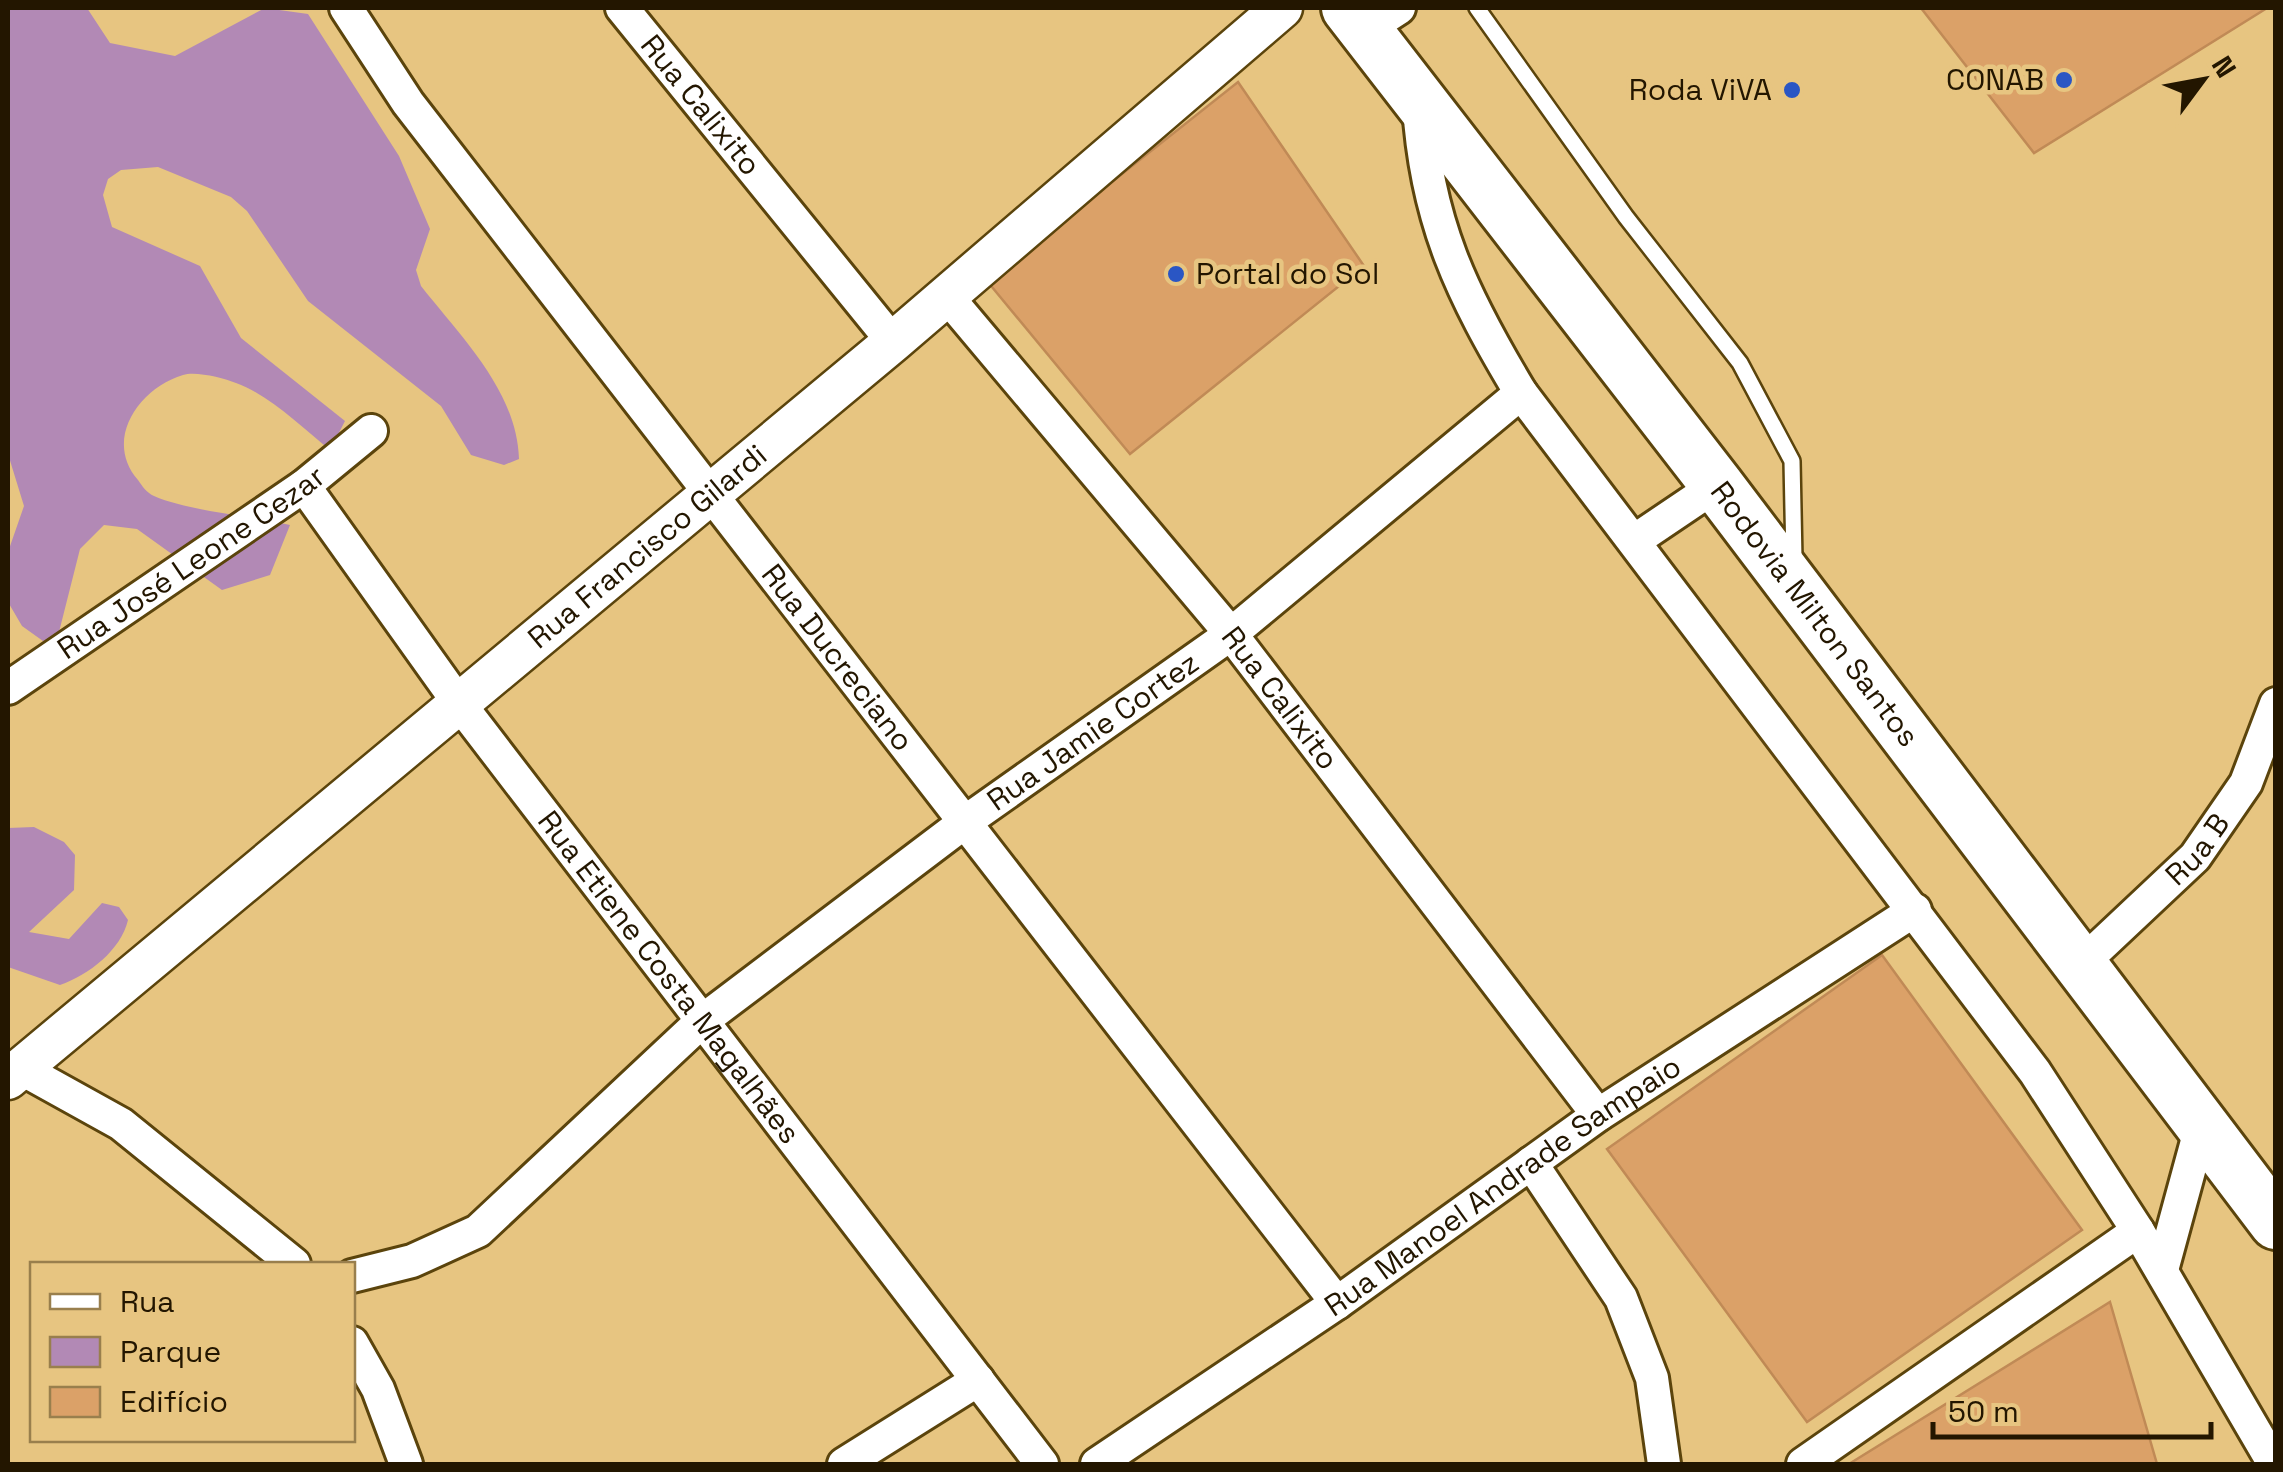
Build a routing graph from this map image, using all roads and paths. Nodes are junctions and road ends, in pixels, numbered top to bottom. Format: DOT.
graph roads {
  1 [pos="346,8"];
  2 [pos="622,8"];
  3 [pos="1282,8"];
  4 [pos="1478,8"];
  5 [pos="1371,15"];
  6 [pos="1419,100"];
  7 [pos="944,294"];
  8 [pos="892,342"];
  9 [pos="1522,393"];
  10 [pos="370,431"];
  11 [pos="1717,485"];
  12 [pos="304,486"];
  13 [pos="709,491"];
  14 [pos="1634,541"];
  15 [pos="1794,588"];
  16 [pos="1231,634"];
  17 [pos="8,688"];
  18 [pos="458,702"];
  19 [pos="2276,704"];
  20 [pos="965,822"];
  21 [pos="1914,910"];
  22 [pos="2078,966"];
  23 [pos="702,1022"];
  24 [pos="2158,1072"];
  25 [pos="14,1074"];
  26 [pos="1598,1115"];
  27 [pos="2202,1123"];
  28 [pos="1531,1163"];
  29 [pos="2271,1208"];
  30 [pos="2138,1231"];
  31 [pos="292,1262"];
  32 [pos="2162,1270"];
  33 [pos="355,1275"];
  34 [pos="1337,1302"];
  35 [pos="355,1348"];
  36 [pos="978,1380"];
  37 [pos="406,1464"];
  38 [pos="844,1464"];
  39 [pos="1042,1464"];
  40 [pos="1096,1464"];
  41 [pos="1664,1464"];
  42 [pos="1802,1464"];
  43 [pos="2274,1464"];
  1 -- 13 [label="street, Rua Ducreciano"];
  2 -- 8 [label="street, Rua Calixito"];
  3 -- 7 [label="street, Rua Francisco Gilardi"];
  4 -- 15 [label="lane"];
  5 -- 6 [label="highway, Rodovia Milton Santos"];
  6 -- 9 [label="street"];
  6 -- 11 [label="highway, Rodovia Milton Santos"];
  7 -- 8 [label="street, Rua Francisco Gilardi"];
  7 -- 16 [label="street, Rua Calixito"];
  8 -- 13 [label="street, Rua Francisco Gilardi"];
  9 -- 14 [label="street"];
  9 -- 16 [label="street, Rua Jamie Cortez"];
  10 -- 12 [label="street, Rua José Leone Cezar"];
  11 -- 14 [label="street"];
  11 -- 15 [label="highway, Rodovia Milton Santos"];
  12 -- 17 [label="street, Rua José Leone Cezar"];
  12 -- 18 [label="street, Rua Etiene Costa Magalhães"];
  13 -- 18 [label="street, Rua Francisco Gilardi"];
  13 -- 20 [label="street, Rua Ducreciano"];
  14 -- 21 [label="street"];
  15 -- 22 [label="highway, Rodovia Milton Santos"];
  16 -- 20 [label="street, Rua Jamie Cortez"];
  16 -- 26 [label="street, Rua Calixito"];
  18 -- 23 [label="street, Rua Etiene Costa Magalhães"];
  18 -- 25 [label="street, Rua Francisco Gilardi"];
  19 -- 22 [label="street, Rua B"];
  20 -- 23 [label="street, Rua Jamie Cortez"];
  20 -- 34 [label="street, Rua Ducreciano"];
  21 -- 26 [label="street, Rua Manoel Andrade Sampaio"];
  21 -- 30 [label="street"];
  22 -- 24 [label="highway, Rodovia Milton Santos"];
  23 -- 33 [label="street, Rua Jamie Cortez"];
  23 -- 36 [label="street, Rua Etiene Costa Magalhães"];
  24 -- 27 [label="highway, Rodovia Milton Santos"];
  24 -- 29 [label="highway"];
  25 -- 31 [label="street"];
  26 -- 28 [label="street, Rua Manoel Andrade Sampaio"];
  27 -- 29 [label="highway, Rodovia Milton Santos"];
  27 -- 32 [label="street"];
  28 -- 34 [label="street, Rua Manoel Andrade Sampaio"];
  28 -- 41 [label="street"];
  30 -- 32 [label="street"];
  30 -- 42 [label="street"];
  32 -- 43 [label="street"];
  34 -- 40 [label="street, Rua Manoel Andrade Sampaio"];
  35 -- 37 [label="street"];
  36 -- 38 [label="street"];
  36 -- 39 [label="street, Rua Etiene Costa Magalhães"];
}
